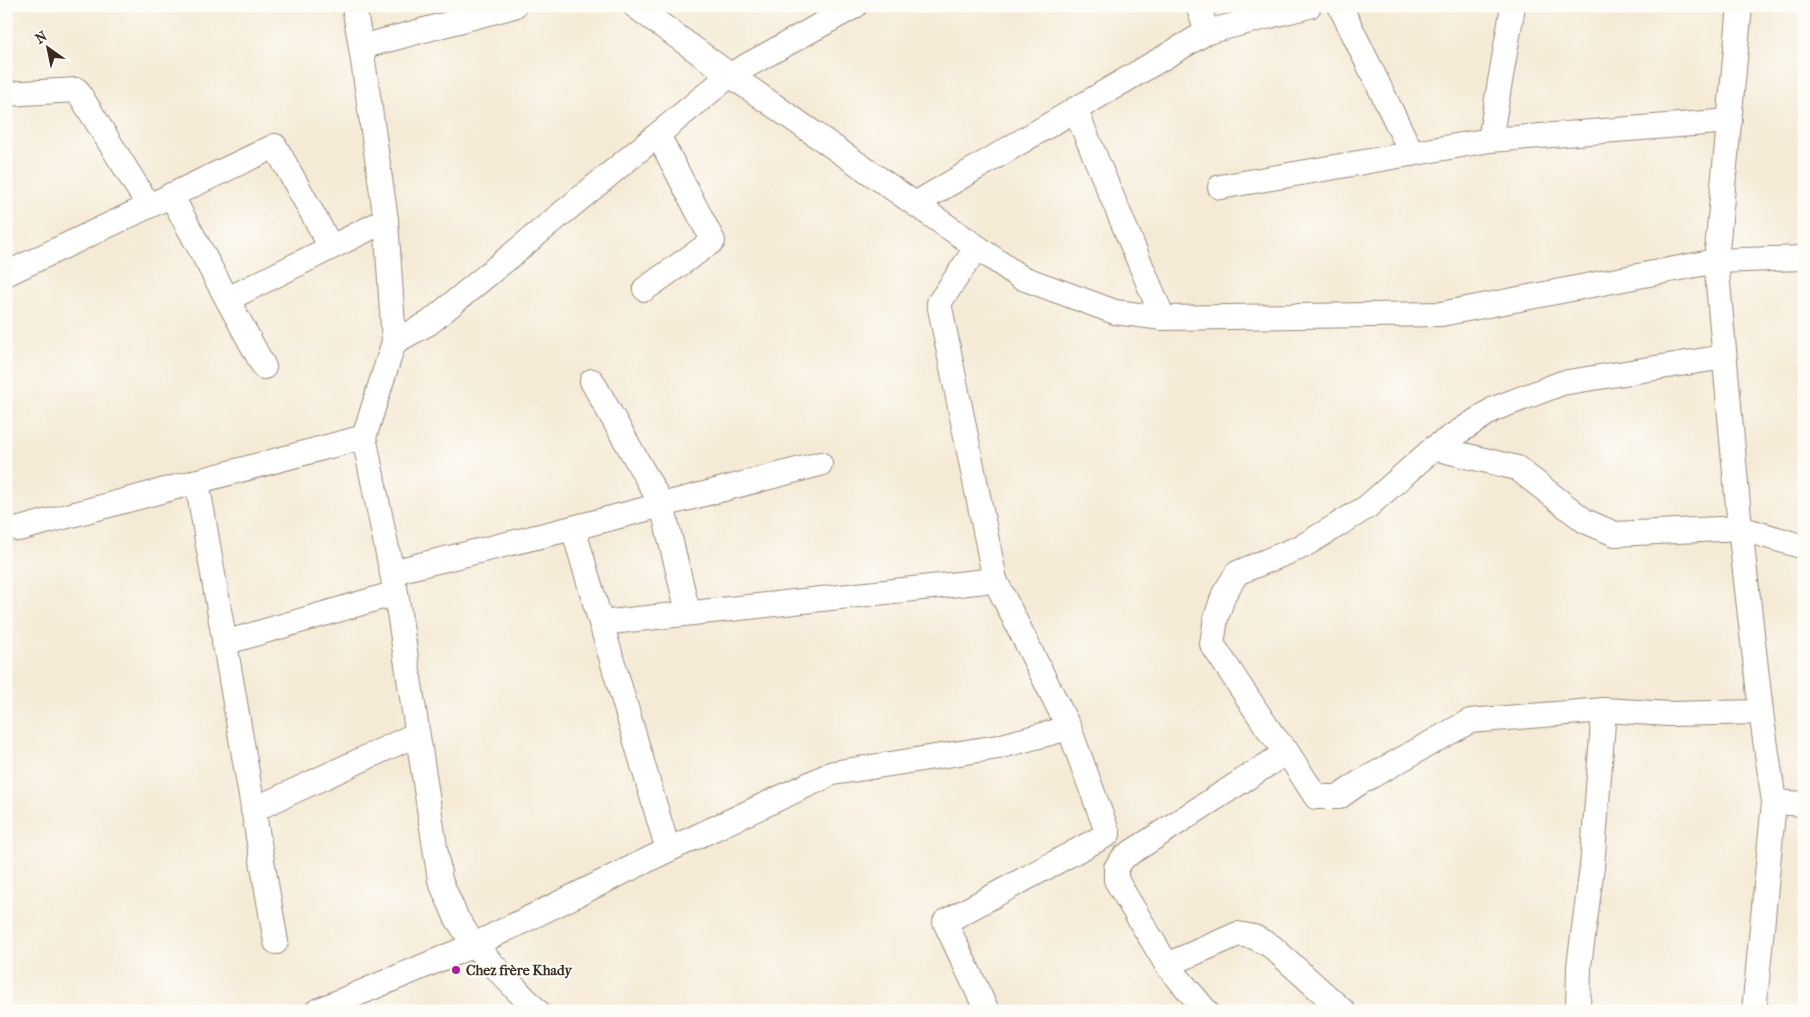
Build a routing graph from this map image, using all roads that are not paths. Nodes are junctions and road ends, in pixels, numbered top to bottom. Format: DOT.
graph roads {
  1 [pos="354,6"];
  2 [pos="514,6"];
  3 [pos="635,6"];
  4 [pos="855,6"];
  5 [pos="1198,6"];
  6 [pos="1309,6"];
  7 [pos="1340,6"];
  8 [pos="1513,6"];
  9 [pos="1740,6"];
  10 [pos="1207,32"];
  11 [pos="361,47"];
  12 [pos="730,75"];
  13 [pos="6,94"];
  14 [pos="1075,109"];
  15 [pos="1730,121"];
  16 [pos="658,135"];
  17 [pos="1490,140"];
  18 [pos="1412,154"];
  19 [pos="1220,187"];
  20 [pos="171,195"];
  21 [pos="915,204"];
  22 [pos="149,206"];
  23 [pos="386,220"];
  24 [pos="331,247"];
  25 [pos="977,247"];
  26 [pos="1804,258"];
  27 [pos="1716,261"];
  28 [pos="6,274"];
  29 [pos="644,289"];
  30 [pos="228,299"];
  31 [pos="1163,318"];
  32 [pos="394,342"];
  33 [pos="1724,357"];
  34 [pos="264,366"];
  35 [pos="592,381"];
  36 [pos="364,437"];
  37 [pos="1434,448"];
  38 [pos="820,464"];
  39 [pos="197,481"];
  40 [pos="662,505"];
  41 [pos="19,528"];
  42 [pos="573,528"];
  43 [pos="1740,528"];
  44 [pos="1804,547"];
  45 [pos="995,580"];
  46 [pos="394,583"];
  47 [pos="688,612"];
  48 [pos="600,622"];
  49 [pos="224,642"];
  50 [pos="1604,710"];
  51 [pos="1761,712"];
  52 [pos="1069,728"];
  53 [pos="417,734"];
  54 [pos="1287,752"];
  55 [pos="1774,802"];
  56 [pos="1804,804"];
  57 [pos="253,810"];
  58 [pos="668,850"];
  59 [pos="276,942"];
  60 [pos="474,945"];
  61 [pos="1167,965"];
  62 [pos="317,1011"];
  63 [pos="537,1011"];
  64 [pos="987,1011"];
  65 [pos="1206,1011"];
  66 [pos="1343,1011"];
  67 [pos="1578,1011"];
  68 [pos="1754,1011"];
  1 -- 11 [label="street"];
  2 -- 11 [label="street"];
  3 -- 12 [label="street"];
  4 -- 12 [label="street"];
  5 -- 10 [label="street"];
  6 -- 10 [label="street"];
  7 -- 18 [label="street"];
  8 -- 17 [label="street"];
  9 -- 15 [label="street"];
  10 -- 14 [label="street"];
  11 -- 23 [label="street"];
  12 -- 16 [label="street"];
  12 -- 21 [label="street"];
  13 -- 22 [label="street"];
  14 -- 21 [label="street"];
  14 -- 31 [label="street"];
  15 -- 17 [label="street"];
  15 -- 27 [label="street"];
  16 -- 29 [label="street"];
  16 -- 32 [label="street"];
  17 -- 18 [label="street"];
  18 -- 19 [label="street"];
  20 -- 22 [label="street"];
  20 -- 24 [label="street"];
  20 -- 30 [label="street"];
  21 -- 25 [label="street"];
  22 -- 28 [label="street"];
  23 -- 24 [label="street"];
  23 -- 32 [label="street"];
  24 -- 30 [label="street"];
  25 -- 31 [label="street"];
  25 -- 45 [label="street"];
  26 -- 27 [label="street"];
  27 -- 31 [label="street"];
  27 -- 33 [label="street"];
  30 -- 34 [label="street"];
  32 -- 36 [label="street"];
  33 -- 37 [label="street"];
  33 -- 43 [label="street"];
  35 -- 40 [label="street"];
  36 -- 39 [label="street"];
  36 -- 46 [label="street"];
  37 -- 43 [label="street"];
  37 -- 54 [label="street"];
  38 -- 40 [label="street"];
  39 -- 41 [label="street"];
  39 -- 49 [label="street"];
  40 -- 42 [label="street"];
  40 -- 47 [label="street"];
  42 -- 46 [label="street"];
  42 -- 48 [label="street"];
  43 -- 44 [label="street"];
  43 -- 51 [label="street"];
  45 -- 47 [label="street"];
  45 -- 52 [label="street"];
  46 -- 49 [label="street"];
  46 -- 53 [label="street"];
  47 -- 48 [label="street"];
  48 -- 58 [label="street"];
  49 -- 57 [label="street"];
  50 -- 51 [label="street"];
  50 -- 54 [label="street"];
  50 -- 67 [label="street"];
  51 -- 55 [label="street"];
  52 -- 58 [label="street"];
  52 -- 64 [label="street"];
  53 -- 57 [label="street"];
  53 -- 60 [label="street"];
  54 -- 61 [label="street"];
  55 -- 56 [label="street"];
  55 -- 68 [label="street"];
  57 -- 59 [label="street"];
  58 -- 60 [label="street"];
  60 -- 62 [label="street"];
  60 -- 63 [label="street"];
  61 -- 65 [label="street"];
  61 -- 66 [label="street"];
}
